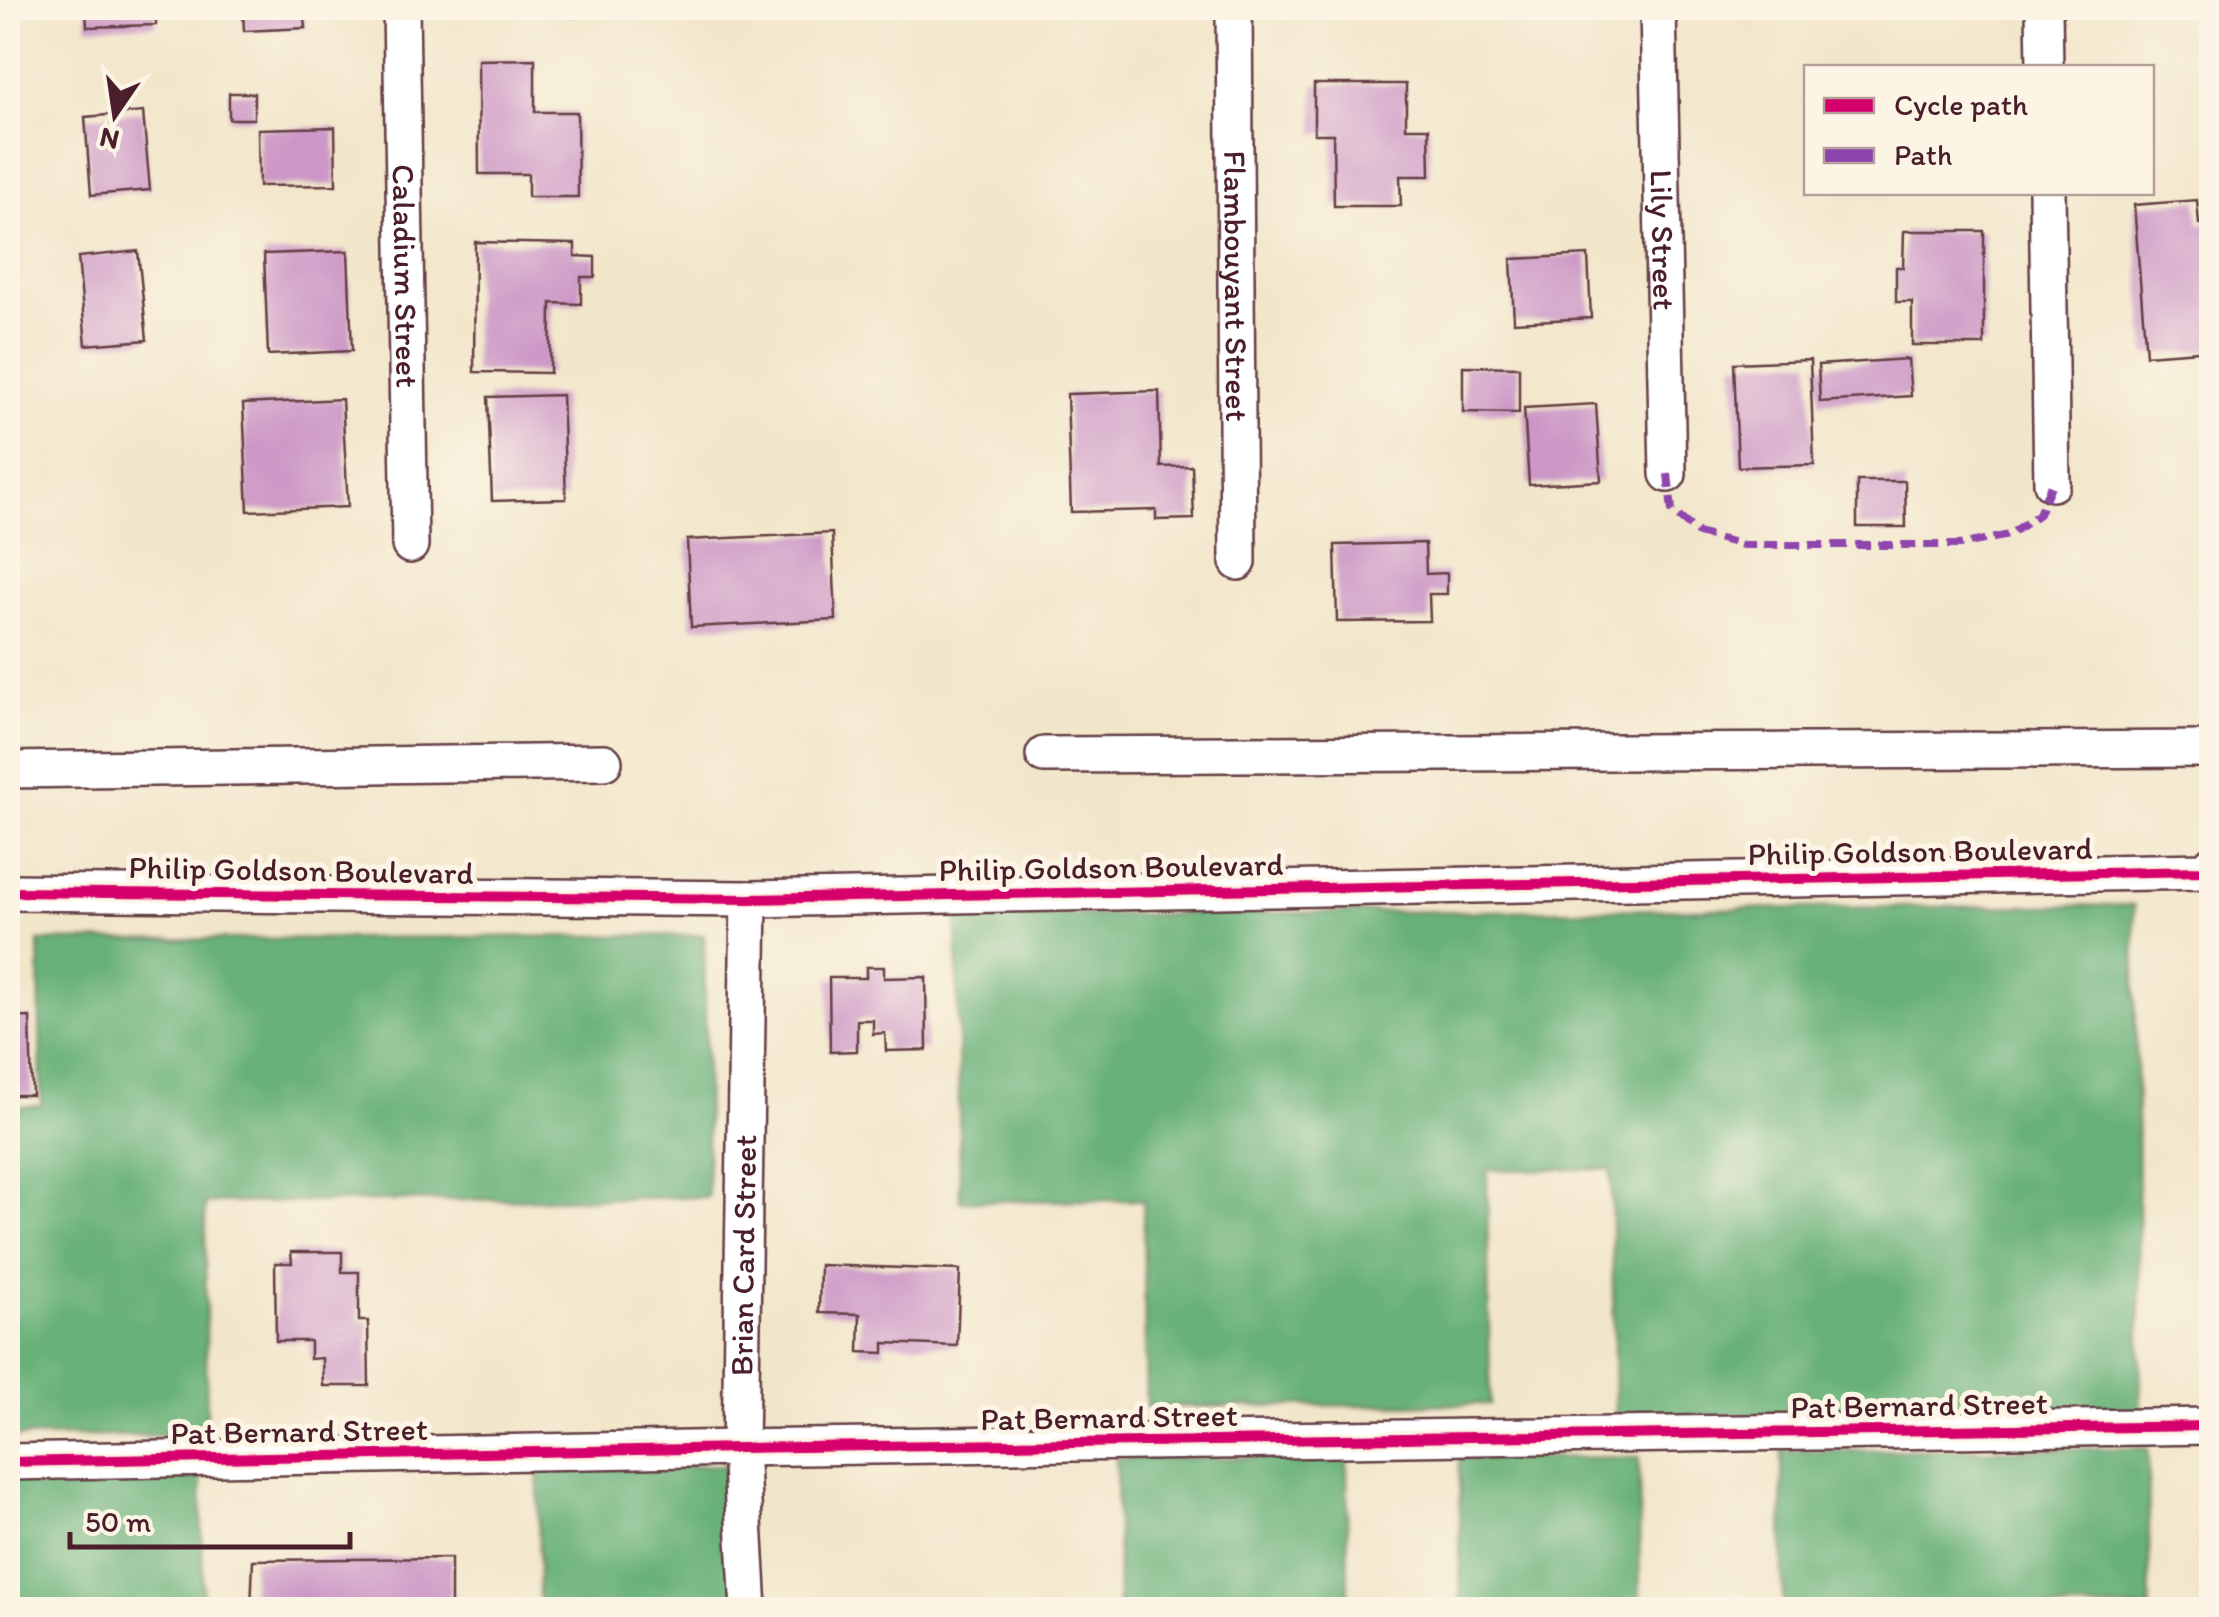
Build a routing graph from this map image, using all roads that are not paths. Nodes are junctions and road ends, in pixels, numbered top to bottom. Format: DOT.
graph roads {
  1 [pos="401,8"];
  2 [pos="1234,8"];
  3 [pos="1658,8"];
  4 [pos="2044,8"];
  5 [pos="2045,65"];
  6 [pos="2047,195"];
  7 [pos="1668,474"];
  8 [pos="2052,483"];
  9 [pos="410,546"];
  10 [pos="1238,562"];
  11 [pos="2212,750"];
  12 [pos="1044,756"];
  13 [pos="604,762"];
  14 [pos="8,770"];
  15 [pos="2212,864"];
  16 [pos="8,892"];
  17 [pos="750,900"];
  18 [pos="2212,1426"];
  19 [pos="740,1448"];
  20 [pos="8,1462"];
  21 [pos="749,1610"];
  1 -- 9 [label="street, Caladium Street"];
  2 -- 10 [label="street, Flambouyant Street"];
  3 -- 7 [label="street, Lily Street"];
  4 -- 5 [label="street"];
  6 -- 8 [label="street"];
  11 -- 12 [label="street"];
  13 -- 14 [label="street"];
  15 -- 17 [label="street, Philip Goldson Boulevard"];
  16 -- 17 [label="street, Philip Goldson Boulevard"];
  17 -- 19 [label="street, Brian Card Street"];
  18 -- 19 [label="street, Pat Bernard Street"];
  19 -- 20 [label="street, Pat Bernard Street"];
  19 -- 21 [label="street, Brian Card Street"];
}
